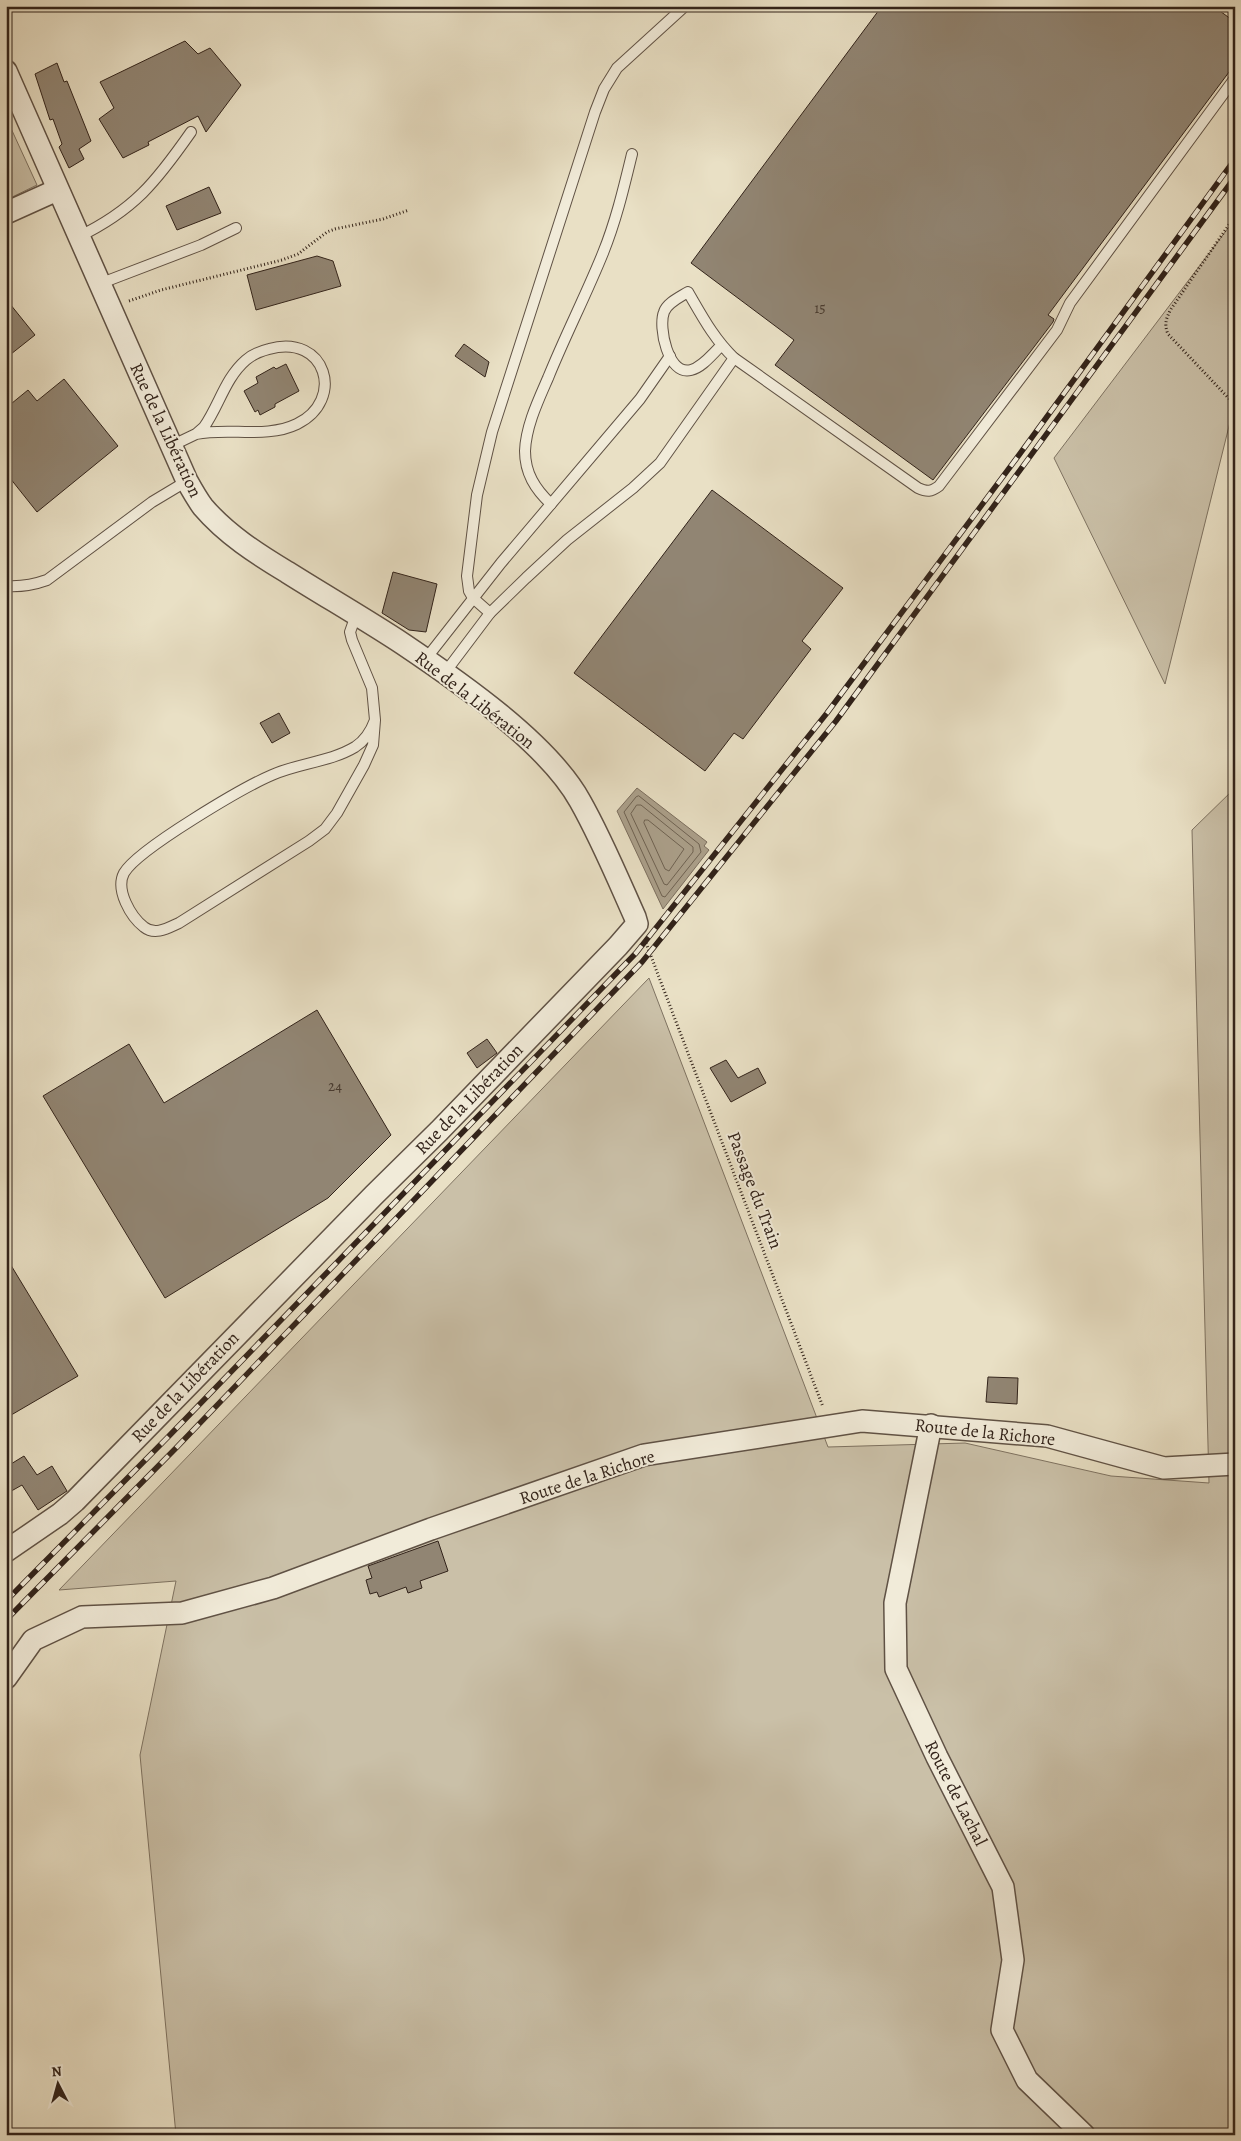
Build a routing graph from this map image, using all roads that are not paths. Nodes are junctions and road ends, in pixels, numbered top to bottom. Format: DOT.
graph roads {
  1 [pos="686,6"];
  2 [pos="6,71"];
  3 [pos="1235,78"];
  4 [pos="190,132"];
  5 [pos="632,154"];
  6 [pos="58,190"];
  7 [pos="6,213"];
  8 [pos="236,228"];
  9 [pos="78,236"];
  10 [pos="99,284"];
  11 [pos="722,346"];
  12 [pos="670,356"];
  13 [pos="734,358"];
  14 [pos="196,434"];
  15 [pos="171,446"];
  16 [pos="187,481"];
  17 [pos="551,504"];
  18 [pos="6,586"];
  19 [pos="473,598"];
  20 [pos="490,613"];
  21 [pos="356,615"];
  22 [pos="425,660"];
  23 [pos="444,674"];
  24 [pos="375,720"];
  25 [pos="931,1425"];
  26 [pos="1235,1464"];
  27 [pos="6,1551"];
  28 [pos="6,1678"];
  29 [pos="1084,2135"];
  1 -- 19 [label="lane"];
  2 -- 6 [label="street, Rue de la Libération"];
  3 -- 13 [label="lane"];
  4 -- 9 [label="lane"];
  5 -- 17 [label="lane"];
  6 -- 7 [label="street"];
  6 -- 9 [label="street, Rue de la Libération"];
  8 -- 10 [label="lane"];
  9 -- 10 [label="street, Rue de la Libération"];
  10 -- 15 [label="street, Rue de la Libération"];
  11 -- 12 [label="lane"];
  11 -- 12 [label="lane"];
  11 -- 13 [label="lane"];
  12 -- 17 [label="lane"];
  13 -- 20 [label="lane"];
  14 -- 14 [label="lane"];
  14 -- 15 [label="lane"];
  15 -- 16 [label="street, Rue de la Libération"];
  16 -- 18 [label="lane"];
  16 -- 21 [label="street, Rue de la Libération"];
  17 -- 19 [label="lane"];
  19 -- 20 [label="lane"];
  19 -- 22 [label="lane"];
  20 -- 23 [label="lane"];
  21 -- 22 [label="street, Rue de la Libération"];
  21 -- 24 [label="lane"];
  22 -- 23 [label="street, Rue de la Libération"];
  23 -- 27 [label="street, Rue de la Libération"];
  24 -- 24 [label="lane"];
  25 -- 26 [label="street, Route de la Richore"];
  25 -- 28 [label="street, Route de la Richore"];
  25 -- 29 [label="street, Route de Lachal"];
}
